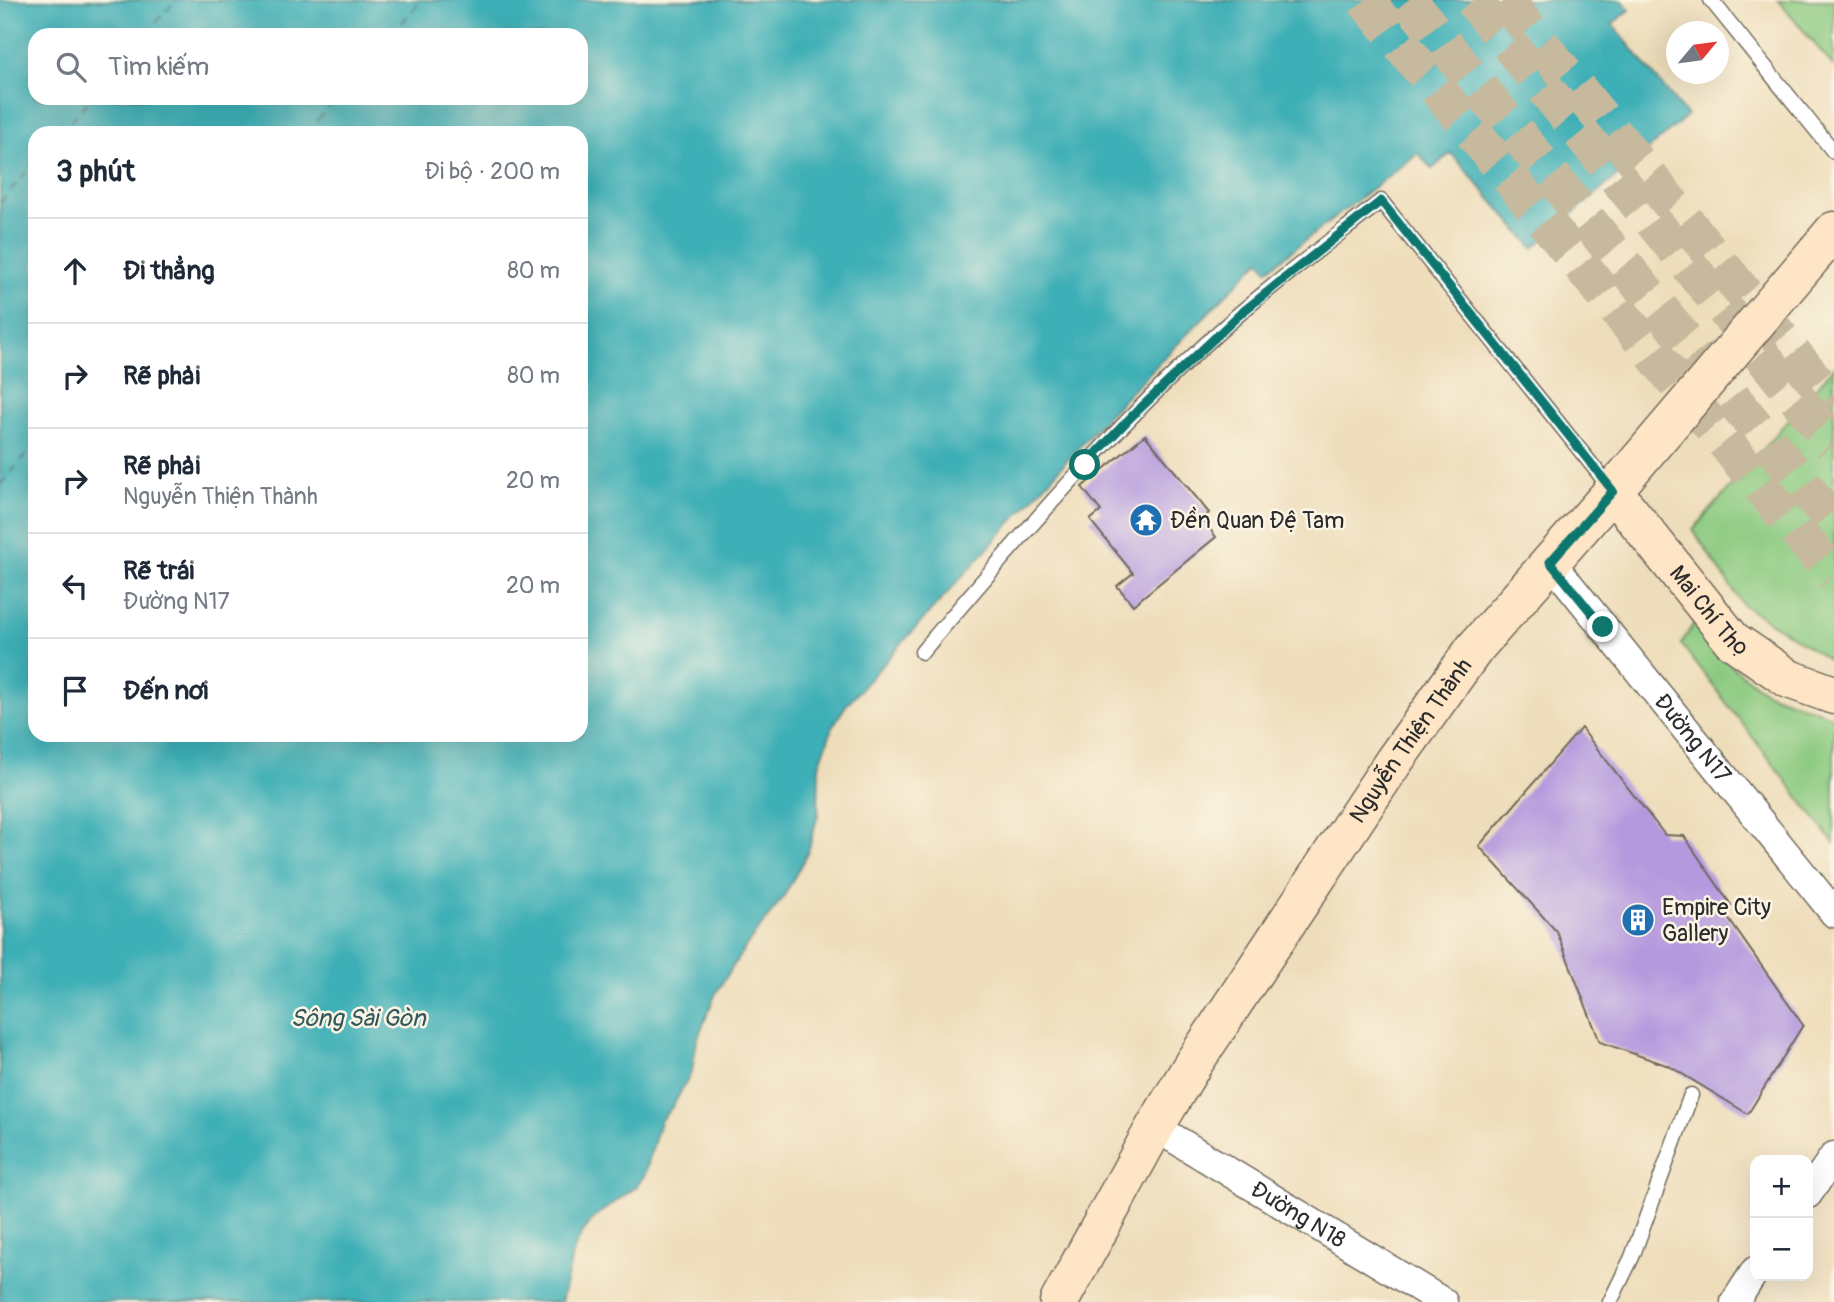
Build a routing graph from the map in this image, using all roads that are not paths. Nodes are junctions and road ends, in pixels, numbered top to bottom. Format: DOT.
graph roads {
  1 [pos="1711,0"];
  2 [pos="1834,152"];
  3 [pos="1834,231"];
  4 [pos="1613,491"];
  5 [pos="1550,562"];
  6 [pos="922,652"];
  7 [pos="1834,695"];
  8 [pos="1834,914"];
  9 [pos="1691,1095"];
  10 [pos="1155,1127"];
  11 [pos="1834,1156"];
  12 [pos="1813,1187"];
  13 [pos="1750,1279"];
  14 [pos="1059,1302"];
  15 [pos="1443,1302"];
  16 [pos="1610,1302"];
  17 [pos="1735,1302"];
  1 -- 2 [label="lane"];
  3 -- 4 [label="street, Nguyễn Thiện Thành"];
  4 -- 5 [label="street, Nguyễn Thiện Thành"];
  4 -- 6 [label="lane"];
  4 -- 7 [label="street, Mai Chí Thọ"];
  5 -- 8 [label="street, Đường N17"];
  5 -- 10 [label="street, Nguyễn Thiện Thành"];
  9 -- 16 [label="lane"];
  10 -- 14 [label="street, Nguyễn Thiện Thành"];
  10 -- 15 [label="street, Đường N18"];
  11 -- 12 [label="street"];
  13 -- 17 [label="street"];
}
